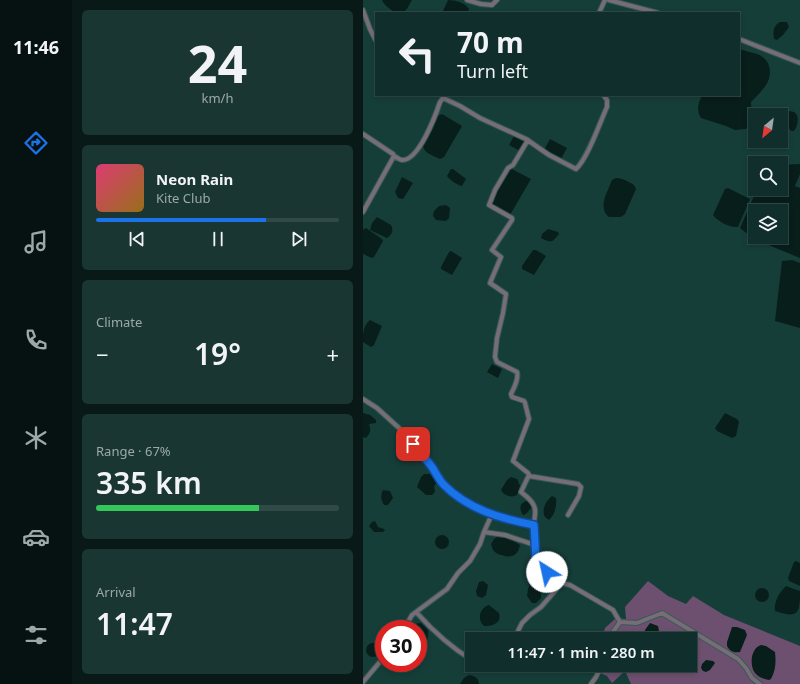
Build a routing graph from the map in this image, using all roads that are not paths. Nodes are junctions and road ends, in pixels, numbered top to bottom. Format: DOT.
graph roads {
  1 [pos="467,0"];
  2 [pos="497,0"];
  3 [pos="605,0"];
  4 [pos="609,0"];
  5 [pos="363,10"];
  6 [pos="599,12"];
  7 [pos="654,12"];
  8 [pos="375,39"];
  9 [pos="740,39"];
  10 [pos="800,63"];
  11 [pos="442,96"];
  12 [pos="604,96"];
  13 [pos="363,134"];
  14 [pos="528,140"];
  15 [pos="394,156"];
  16 [pos="363,212"];
  17 [pos="363,399"];
  18 [pos="529,476"];
  19 [pos="492,514"];
  20 [pos="568,515"];
  21 [pos="534,525"];
  22 [pos="484,532"];
  23 [pos="535,545"];
  24 [pos="562,583"];
  25 [pos="416,612"];
  26 [pos="409,620"];
  27 [pos="621,622"];
  28 [pos="518,632"];
  29 [pos="613,632"];
  30 [pos="465,656"];
  31 [pos="375,667"];
  32 [pos="598,672"];
  33 [pos="363,682"];
  34 [pos="591,684"];
  35 [pos="760,684"];
  1 -- 2 [label="street"];
  3 -- 6 [label="street"];
  4 -- 7 [label="street"];
  5 -- 8 [label="street"];
  9 -- 10 [label="street"];
  11 -- 14 [label="street"];
  11 -- 15 [label="street"];
  12 -- 14 [label="street"];
  13 -- 15 [label="street"];
  14 -- 18 [label="street"];
  15 -- 16 [label="street"];
  17 -- 19 [label="street"];
  18 -- 20 [label="street"];
  18 -- 21 [label="street"];
  19 -- 21 [label="street"];
  19 -- 22 [label="street"];
  21 -- 23 [label="street"];
  22 -- 23 [label="street"];
  22 -- 25 [label="street"];
  23 -- 24 [label="street"];
  24 -- 27 [label="street"];
  24 -- 28 [label="street"];
  25 -- 26 [label="street"];
  25 -- 30 [label="street"];
  27 -- 29 [label="street"];
  27 -- 35 [label="street"];
  31 -- 33 [label="street"];
  32 -- 34 [label="street"];
}
